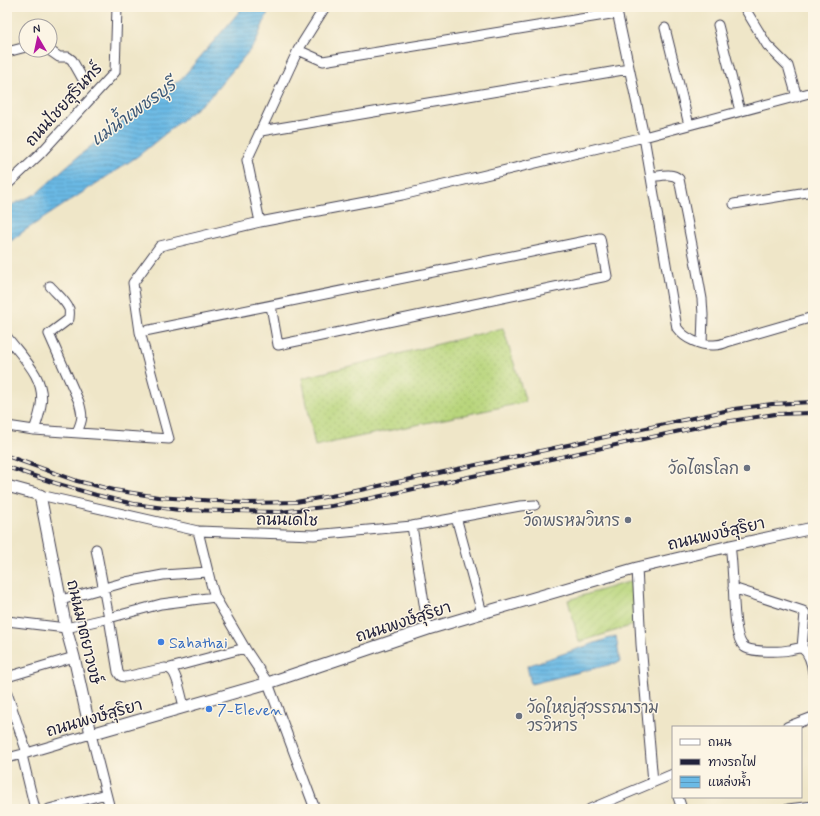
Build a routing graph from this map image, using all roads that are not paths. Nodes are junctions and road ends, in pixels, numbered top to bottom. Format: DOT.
graph roads {
  1 [pos="117,7"];
  2 [pos="325,7"];
  3 [pos="744,7"];
  4 [pos="616,10"];
  5 [pos="718,25"];
  6 [pos="665,28"];
  7 [pos="18,49"];
  8 [pos="298,50"];
  9 [pos="7,52"];
  10 [pos="58,56"];
  11 [pos="629,69"];
  12 [pos="85,83"];
  13 [pos="813,92"];
  14 [pos="798,96"];
  15 [pos="740,112"];
  16 [pos="689,125"];
  17 [pos="261,131"];
  18 [pos="644,137"];
  19 [pos="651,177"];
  20 [pos="7,185"];
  21 [pos="813,191"];
  22 [pos="734,204"];
  23 [pos="260,222"];
  24 [pos="50,286"];
  25 [pos="271,306"];
  26 [pos="813,317"];
  27 [pos="140,332"];
  28 [pos="7,337"];
  29 [pos="702,344"];
  30 [pos="7,426"];
  31 [pos="34,430"];
  32 [pos="77,432"];
  33 [pos="7,486"];
  34 [pos="40,495"];
  35 [pos="535,505"];
  36 [pos="456,517"];
  37 [pos="412,526"];
  38 [pos="813,528"];
  39 [pos="198,531"];
  40 [pos="730,546"];
  41 [pos="96,549"];
  42 [pos="637,568"];
  43 [pos="208,572"];
  44 [pos="104,588"];
  45 [pos="733,588"];
  46 [pos="215,597"];
  47 [pos="61,600"];
  48 [pos="482,613"];
  49 [pos="109,618"];
  50 [pos="7,621"];
  51 [pos="66,628"];
  52 [pos="428,629"];
  53 [pos="245,648"];
  54 [pos="802,648"];
  55 [pos="74,656"];
  56 [pos="170,668"];
  57 [pos="813,673"];
  58 [pos="7,677"];
  59 [pos="268,683"];
  60 [pos="7,693"];
  61 [pos="184,707"];
  62 [pos="813,717"];
  63 [pos="790,726"];
  64 [pos="91,734"];
  65 [pos="25,754"];
  66 [pos="7,758"];
  67 [pos="672,778"];
  68 [pos="653,782"];
  69 [pos="106,794"];
  70 [pos="678,798"];
  71 [pos="813,806"];
  72 [pos="35,809"];
  73 [pos="49,809"];
  74 [pos="110,809"];
  75 [pos="315,809"];
  76 [pos="590,809"];
  77 [pos="682,809"];
  78 [pos="789,809"];
  1 -- 20 [label="street, ถนนไชยสุรินทร์"];
  2 -- 8 [label="street"];
  3 -- 14 [label="street"];
  4 -- 8 [label="street"];
  4 -- 11 [label="street"];
  5 -- 15 [label="street"];
  6 -- 16 [label="street"];
  7 -- 9 [label="street"];
  8 -- 17 [label="street"];
  10 -- 12 [label="street"];
  11 -- 17 [label="street"];
  11 -- 18 [label="street"];
  13 -- 14 [label="street"];
  14 -- 15 [label="street"];
  15 -- 16 [label="street"];
  16 -- 18 [label="street"];
  17 -- 23 [label="street"];
  18 -- 19 [label="street"];
  18 -- 23 [label="street"];
  19 -- 29 [label="street"];
  19 -- 29 [label="street"];
  21 -- 22 [label="street"];
  23 -- 27 [label="street"];
  24 -- 32 [label="street"];
  25 -- 25 [label="street"];
  25 -- 27 [label="street"];
  26 -- 29 [label="street"];
  27 -- 32 [label="street"];
  28 -- 31 [label="street"];
  30 -- 31 [label="street"];
  31 -- 32 [label="street"];
  33 -- 34 [label="main road"];
  34 -- 39 [label="street, ถนนเดโช"];
  34 -- 47 [label="main road, ถนนมาตยาวงษ์"];
  35 -- 36 [label="street, ถนนเดโช"];
  36 -- 37 [label="street, ถนนเดโช"];
  36 -- 48 [label="street"];
  37 -- 39 [label="street, ถนนเดโช"];
  37 -- 52 [label="street"];
  38 -- 40 [label="main road, ถนนพงษ์สุริยา"];
  39 -- 43 [label="street"];
  40 -- 42 [label="main road, ถนนพงษ์สุริยา"];
  40 -- 45 [label="street"];
  41 -- 44 [label="street"];
  42 -- 48 [label="main road, ถนนพงษ์สุริยา"];
  42 -- 68 [label="street"];
  43 -- 44 [label="street"];
  43 -- 46 [label="street"];
  44 -- 47 [label="street"];
  44 -- 49 [label="street"];
  45 -- 54 [label="street"];
  45 -- 54 [label="street"];
  46 -- 49 [label="street"];
  46 -- 53 [label="street"];
  47 -- 51 [label="main road, ถนนมาตยาวงษ์"];
  48 -- 52 [label="main road, ถนนพงษ์สุริยา"];
  49 -- 51 [label="street"];
  49 -- 56 [label="street"];
  50 -- 51 [label="street"];
  51 -- 55 [label="main road, ถนนมาตยาวงษ์"];
  52 -- 59 [label="main road, ถนนพงษ์สุริยา"];
  53 -- 56 [label="street"];
  53 -- 59 [label="street"];
  54 -- 57 [label="street"];
  55 -- 58 [label="street"];
  55 -- 64 [label="main road, ถนนมาตยาวงษ์"];
  56 -- 61 [label="street"];
  59 -- 61 [label="main road, ถนนพงษ์สุริยา"];
  59 -- 75 [label="street"];
  60 -- 65 [label="street"];
  61 -- 64 [label="main road, ถนนพงษ์สุริยา"];
  62 -- 63 [label="street"];
  64 -- 65 [label="street, ถนนพงษ์สุริยา"];
  64 -- 69 [label="street, ถนนมาตยาวงษ์"];
  65 -- 66 [label="street, ถนนพงษ์สุริยา"];
  65 -- 72 [label="street"];
  67 -- 68 [label="street"];
  68 -- 76 [label="street"];
  69 -- 73 [label="street"];
  69 -- 74 [label="street, ถนนมาตยาวงษ์"];
  70 -- 77 [label="street"];
  71 -- 78 [label="street"];
}
